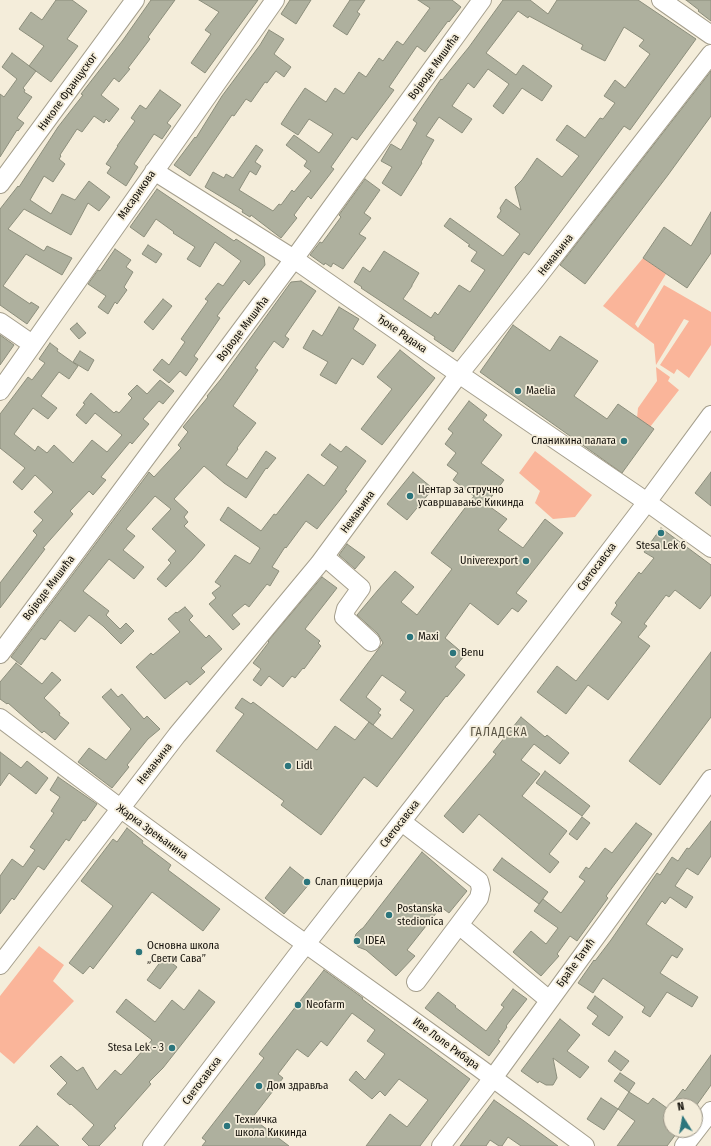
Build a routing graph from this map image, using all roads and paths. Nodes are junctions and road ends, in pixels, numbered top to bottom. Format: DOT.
graph roads {
  1 [pos="135,0"];
  2 [pos="275,0"];
  3 [pos="482,0"];
  4 [pos="661,0"];
  5 [pos="711,35"];
  6 [pos="711,54"];
  7 [pos="154,171"];
  8 [pos="0,184"];
  9 [pos="294,260"];
  10 [pos="0,322"];
  11 [pos="32,344"];
  12 [pos="460,374"];
  13 [pos="0,391"];
  14 [pos="711,415"];
  15 [pos="647,502"];
  16 [pos="711,548"];
  17 [pos="325,557"];
  18 [pos="371,642"];
  19 [pos="0,654"];
  20 [pos="0,718"];
  21 [pos="711,779"];
  22 [pos="120,808"];
  23 [pos="402,822"];
  24 [pos="459,926"];
  25 [pos="306,944"];
  26 [pos="0,965"];
  27 [pos="416,982"];
  28 [pos="549,1000"];
  29 [pos="493,1078"];
  30 [pos="711,1111"];
  31 [pos="152,1146"];
  32 [pos="441,1146"];
  33 [pos="585,1146"];
  34 [pos="684,1146"];
  1 -- 8 [label="street, Николе Француског"];
  2 -- 7 [label="street, Масарикова"];
  3 -- 9 [label="street, Војводе Мишића"];
  4 -- 5 [label="street"];
  6 -- 12 [label="street, Немањина"];
  7 -- 9 [label="street, Ђоке Радака"];
  7 -- 11 [label="street, Масарикова"];
  9 -- 12 [label="street, Ђоке Радака"];
  9 -- 19 [label="street, Војводе Мишића"];
  10 -- 11 [label="street"];
  11 -- 13 [label="street, Масарикова"];
  12 -- 15 [label="street, Ђоке Радака"];
  12 -- 17 [label="street, Немањина"];
  14 -- 15 [label="street, Светосавска"];
  15 -- 16 [label="street, Ђоке Радака"];
  15 -- 23 [label="street, Светосавска"];
  17 -- 18 [label="street"];
  17 -- 22 [label="street, Немањина"];
  20 -- 22 [label="street, Жарка Зрењанина"];
  21 -- 28 [label="street, Браће Татић"];
  22 -- 25 [label="street, Жарка Зрењанина"];
  22 -- 26 [label="street, Немањина"];
  23 -- 24 [label="street"];
  23 -- 25 [label="street, Светосавска"];
  24 -- 27 [label="street"];
  24 -- 28 [label="street"];
  25 -- 29 [label="street, Иве Лоле Рибара"];
  25 -- 31 [label="street, Светосавска"];
  28 -- 29 [label="street, Браће Татић"];
  29 -- 32 [label="street, Браће Татић"];
  29 -- 33 [label="street, Иве Лоле Рибара"];
  30 -- 34 [label="street"];
}
